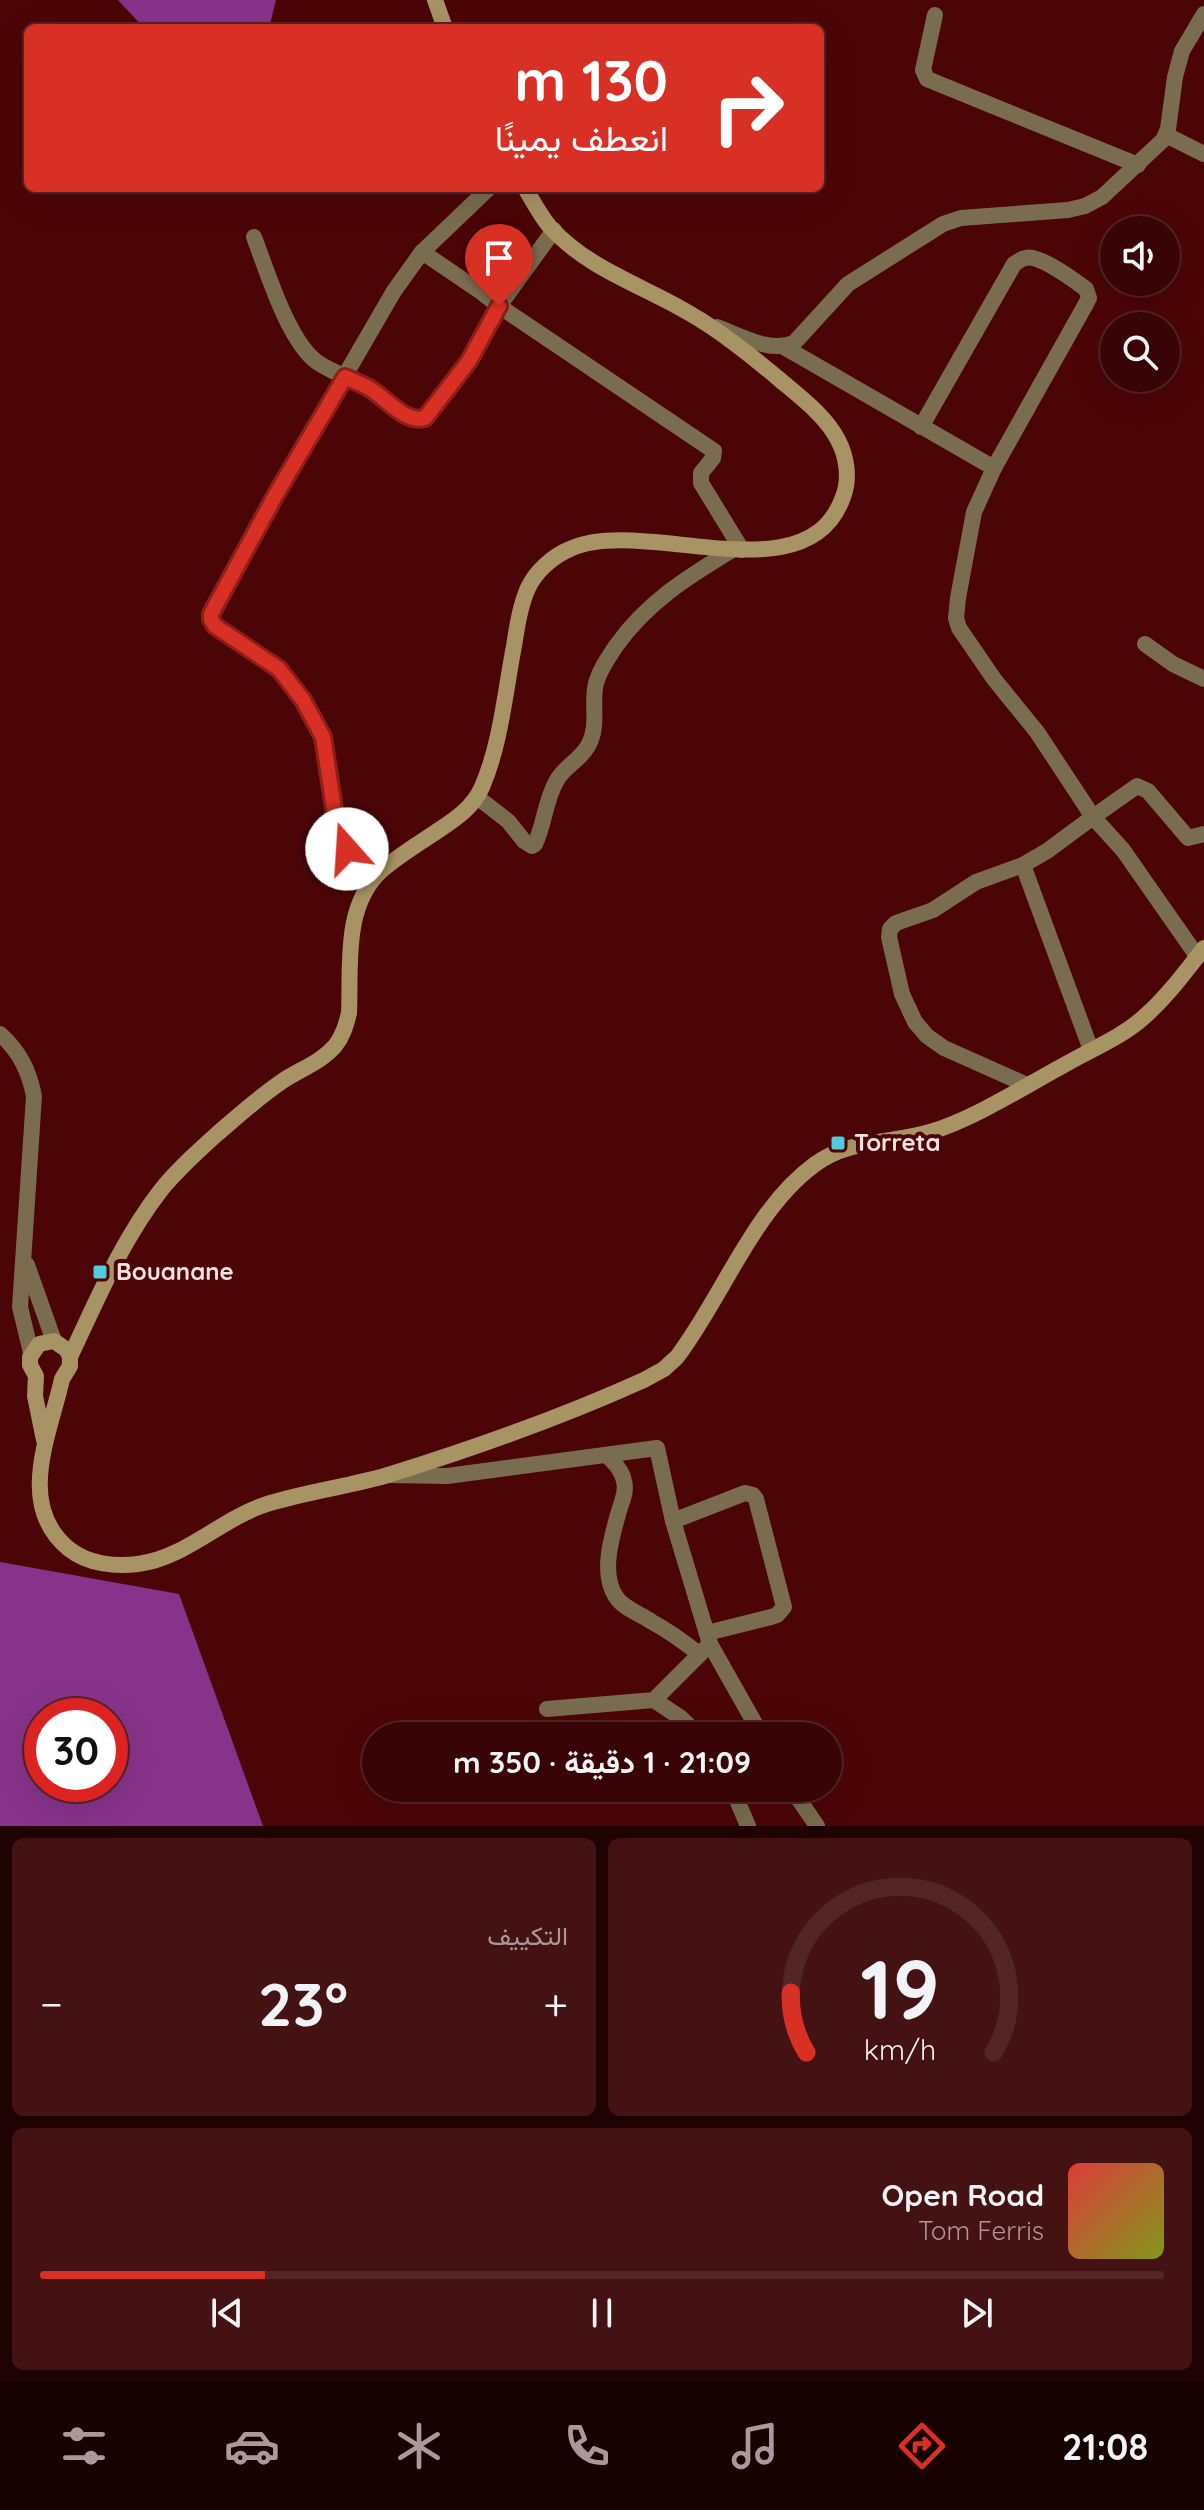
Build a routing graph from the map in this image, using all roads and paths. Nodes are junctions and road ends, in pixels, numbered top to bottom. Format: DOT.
graph roads {
  1 [pos="435,0"];
  2 [pos="1204,14"];
  3 [pos="935,15"];
  4 [pos="444,24"];
  5 [pos="1166,135"];
  6 [pos="1204,154"];
  7 [pos="1138,165"];
  8 [pos="485,192"];
  9 [pos="528,192"];
  10 [pos="554,230"];
  11 [pos="254,237"];
  12 [pos="422,252"];
  13 [pos="499,306"];
  14 [pos="710,325"];
  15 [pos="784,347"];
  16 [pos="345,377"];
  17 [pos="921,427"];
  18 [pos="994,468"];
  19 [pos="738,550"];
  20 [pos="1145,644"];
  21 [pos="1204,679"];
  22 [pos="477,797"];
  23 [pos="1093,817"];
  24 [pos="1204,834"];
  25 [pos="1023,865"];
  26 [pos="366,888"];
  27 [pos="1201,952"];
  28 [pos="0,1034"];
  29 [pos="1091,1050"];
  30 [pos="1027,1085"];
  31 [pos="23,1252"];
  32 [pos="84,1328"];
  33 [pos="57,1342"];
  34 [pos="31,1353"];
  35 [pos="70,1357"];
  36 [pos="36,1376"];
  37 [pos="62,1379"];
  38 [pos="45,1442"];
  39 [pos="607,1455"];
  40 [pos="387,1475"];
  41 [pos="673,1521"];
  42 [pos="705,1644"];
  43 [pos="654,1700"];
  44 [pos="547,1709"];
  45 [pos="685,1722"];
  46 [pos="753,1722"];
  47 [pos="738,1802"];
  48 [pos="801,1802"];
  49 [pos="748,1826"];
  50 [pos="817,1826"];
  1 -- 4 [label="street"];
  2 -- 5 [label="street"];
  3 -- 7 [label="street"];
  5 -- 6 [label="street"];
  5 -- 7 [label="street"];
  7 -- 15 [label="street"];
  8 -- 12 [label="street"];
  9 -- 10 [label="street"];
  10 -- 13 [label="street"];
  10 -- 14 [label="street"];
  11 -- 16 [label="street"];
  12 -- 13 [label="street"];
  12 -- 16 [label="street"];
  13 -- 16 [label="street"];
  13 -- 19 [label="street"];
  14 -- 15 [label="street"];
  14 -- 19 [label="street"];
  15 -- 17 [label="street"];
  16 -- 26 [label="street"];
  17 -- 18 [label="street"];
  17 -- 18 [label="street"];
  18 -- 23 [label="street"];
  19 -- 22 [label="street"];
  19 -- 22 [label="street"];
  20 -- 21 [label="street"];
  22 -- 26 [label="street"];
  23 -- 24 [label="street"];
  23 -- 25 [label="street"];
  23 -- 27 [label="street"];
  25 -- 29 [label="street"];
  25 -- 30 [label="street"];
  26 -- 32 [label="street"];
  27 -- 29 [label="street"];
  28 -- 31 [label="street"];
  29 -- 30 [label="street"];
  30 -- 40 [label="street"];
  31 -- 33 [label="street"];
  31 -- 34 [label="street"];
  32 -- 33 [label="street"];
  32 -- 35 [label="street"];
  33 -- 34 [label="street"];
  33 -- 35 [label="street"];
  34 -- 36 [label="street"];
  35 -- 37 [label="street"];
  36 -- 37 [label="street"];
  36 -- 38 [label="street"];
  37 -- 38 [label="street"];
  38 -- 40 [label="street"];
  39 -- 40 [label="street"];
  39 -- 41 [label="street"];
  39 -- 42 [label="street"];
  41 -- 42 [label="street"];
  41 -- 42 [label="street"];
  42 -- 43 [label="street"];
  42 -- 46 [label="street"];
  43 -- 44 [label="street"];
  43 -- 45 [label="street"];
  47 -- 49 [label="street"];
  48 -- 50 [label="street"];
}
